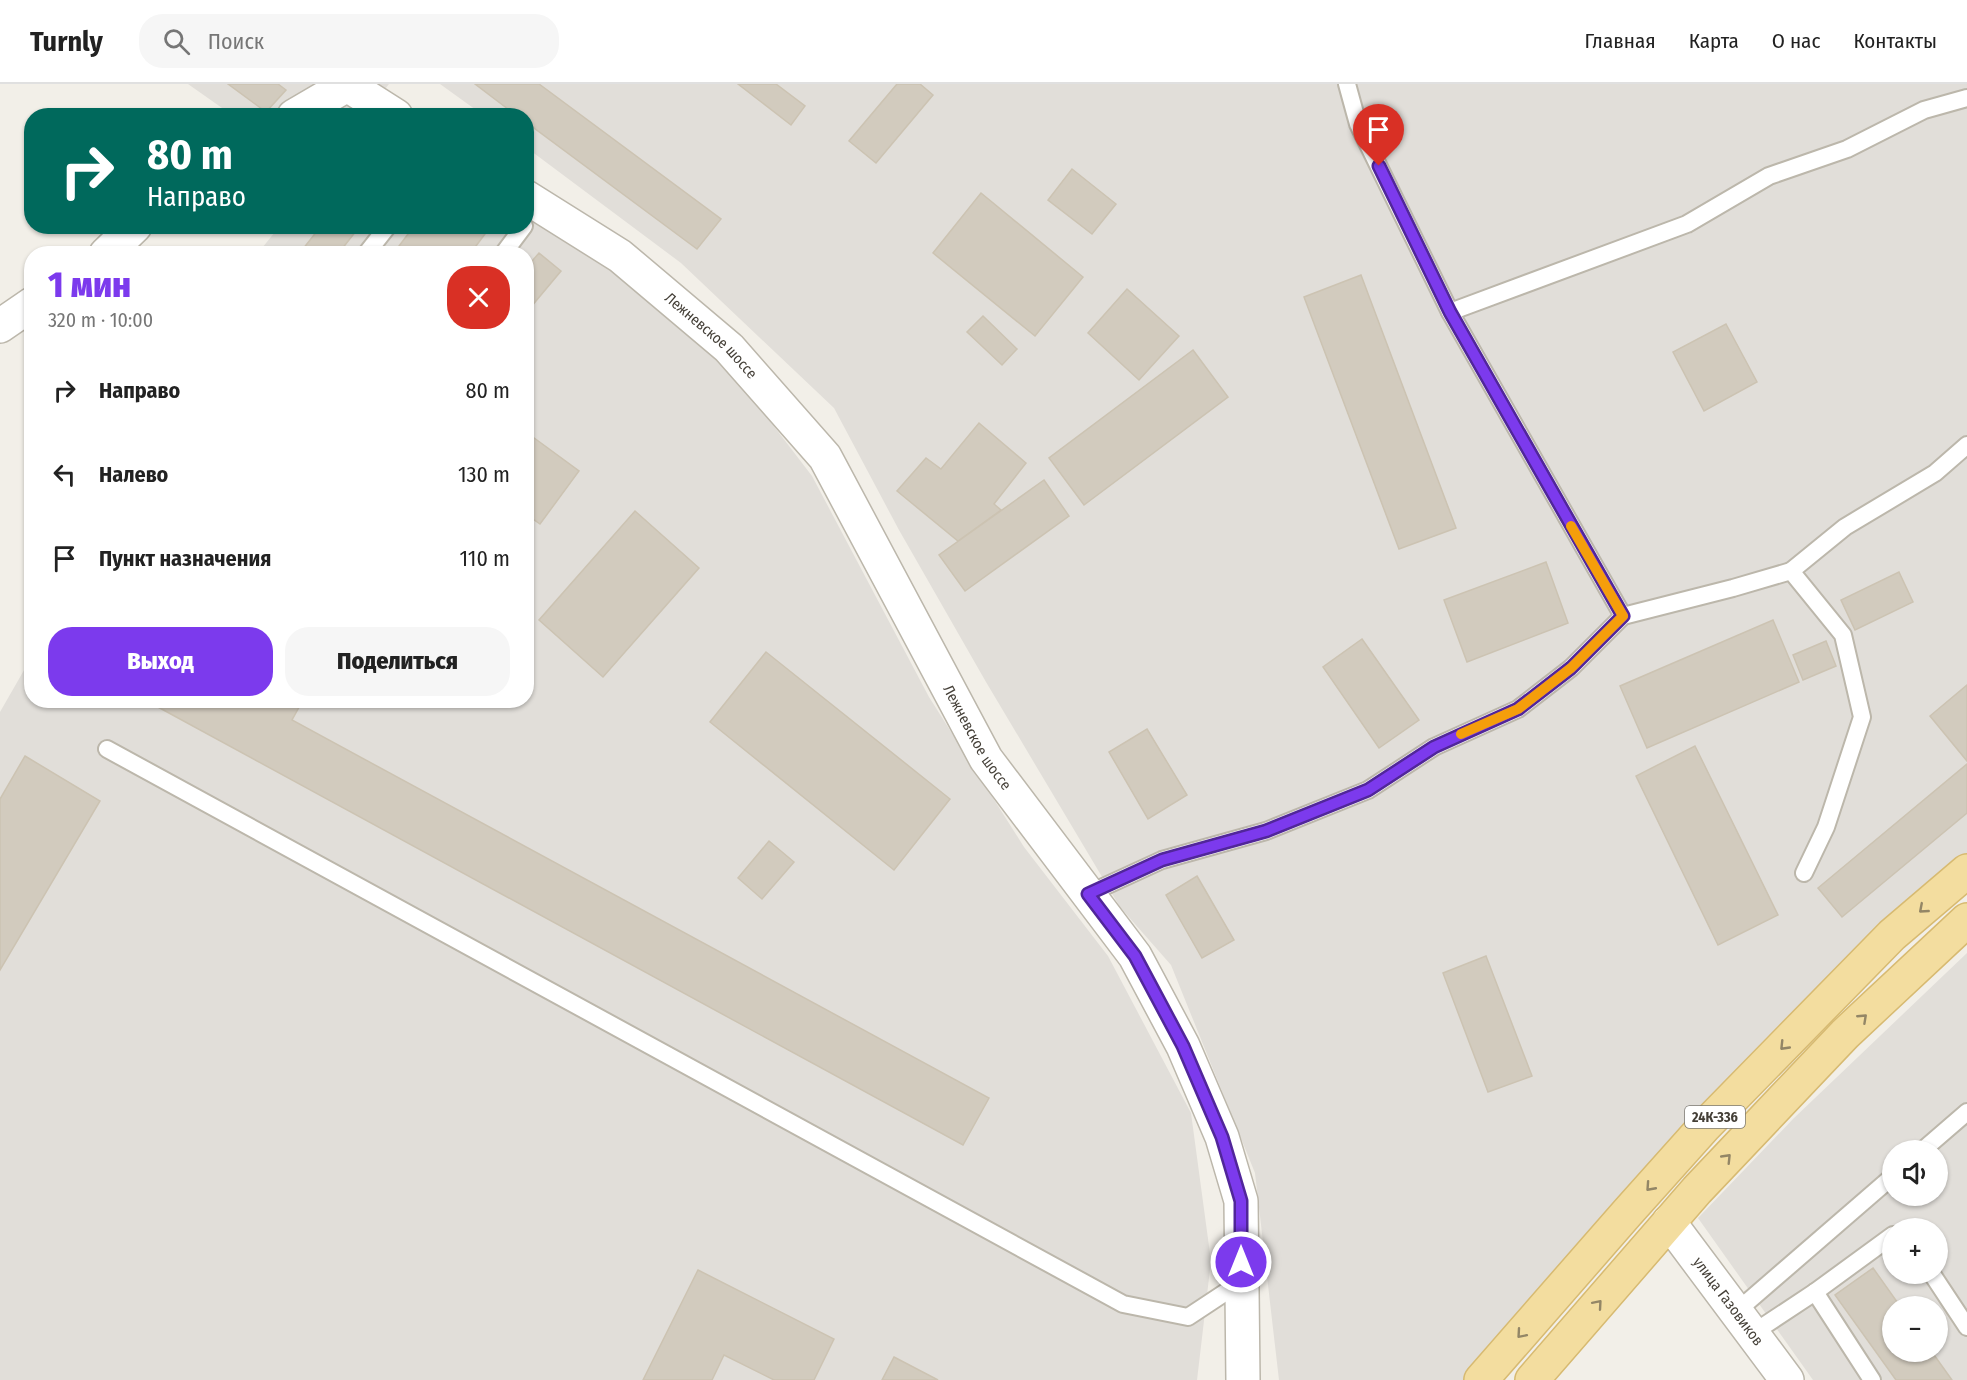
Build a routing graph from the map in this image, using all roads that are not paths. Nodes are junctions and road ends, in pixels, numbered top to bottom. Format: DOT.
graph roads {
  1 [pos="347,84"];
  2 [pos="1347,84"];
  3 [pos="1967,98"];
  4 [pos="307,108"];
  5 [pos="384,108"];
  6 [pos="534,215"];
  7 [pos="127,234"];
  8 [pos="382,234"];
  9 [pos="114,246"];
  10 [pos="372,246"];
  11 [pos="24,310"];
  12 [pos="1450,312"];
  13 [pos="0,326"];
  14 [pos="1967,445"];
  15 [pos="1791,571"];
  16 [pos="1623,616"];
  17 [pos="107,749"];
  18 [pos="1967,871"];
  19 [pos="1804,873"];
  20 [pos="1088,894"];
  21 [pos="1967,920"];
  22 [pos="1967,1112"];
  23 [pos="1935,1140"];
  24 [pos="1882,1187"];
  25 [pos="1670,1221"];
  26 [pos="1882,1243"];
  27 [pos="1241,1282"];
  28 [pos="1939,1284"];
  29 [pos="1815,1292"];
  30 [pos="1745,1322"];
  31 [pos="1967,1327"];
  32 [pos="1243,1380"];
  33 [pos="1481,1380"];
  34 [pos="1532,1380"];
  35 [pos="1787,1380"];
  36 [pos="1872,1380"];
  1 -- 4 [label="street"];
  1 -- 5 [label="street"];
  2 -- 12 [label="lane"];
  3 -- 12 [label="lane"];
  6 -- 20 [label="street, Лежневское шоссе"];
  7 -- 9 [label="street"];
  8 -- 10 [label="lane"];
  11 -- 13 [label="street"];
  12 -- 16 [label="lane"];
  14 -- 15 [label="lane"];
  15 -- 16 [label="lane"];
  15 -- 19 [label="lane"];
  16 -- 20 [label="lane"];
  17 -- 27 [label="lane"];
  18 -- 33 [label="main road, 24К-336, one-way"];
  20 -- 27 [label="street, Лежневское шоссе"];
  25 -- 21 [label="main road, 24К-336, one-way"];
  22 -- 23 [label="lane"];
  24 -- 30 [label="lane"];
  25 -- 30 [label="street, улица Газовиков"];
  34 -- 25 [label="main road, 24К-336, one-way"];
  26 -- 29 [label="lane"];
  27 -- 32 [label="street, Лежневское шоссе"];
  28 -- 31 [label="lane"];
  29 -- 30 [label="lane"];
  29 -- 36 [label="lane"];
  30 -- 35 [label="street, улица Газовиков"];
}
